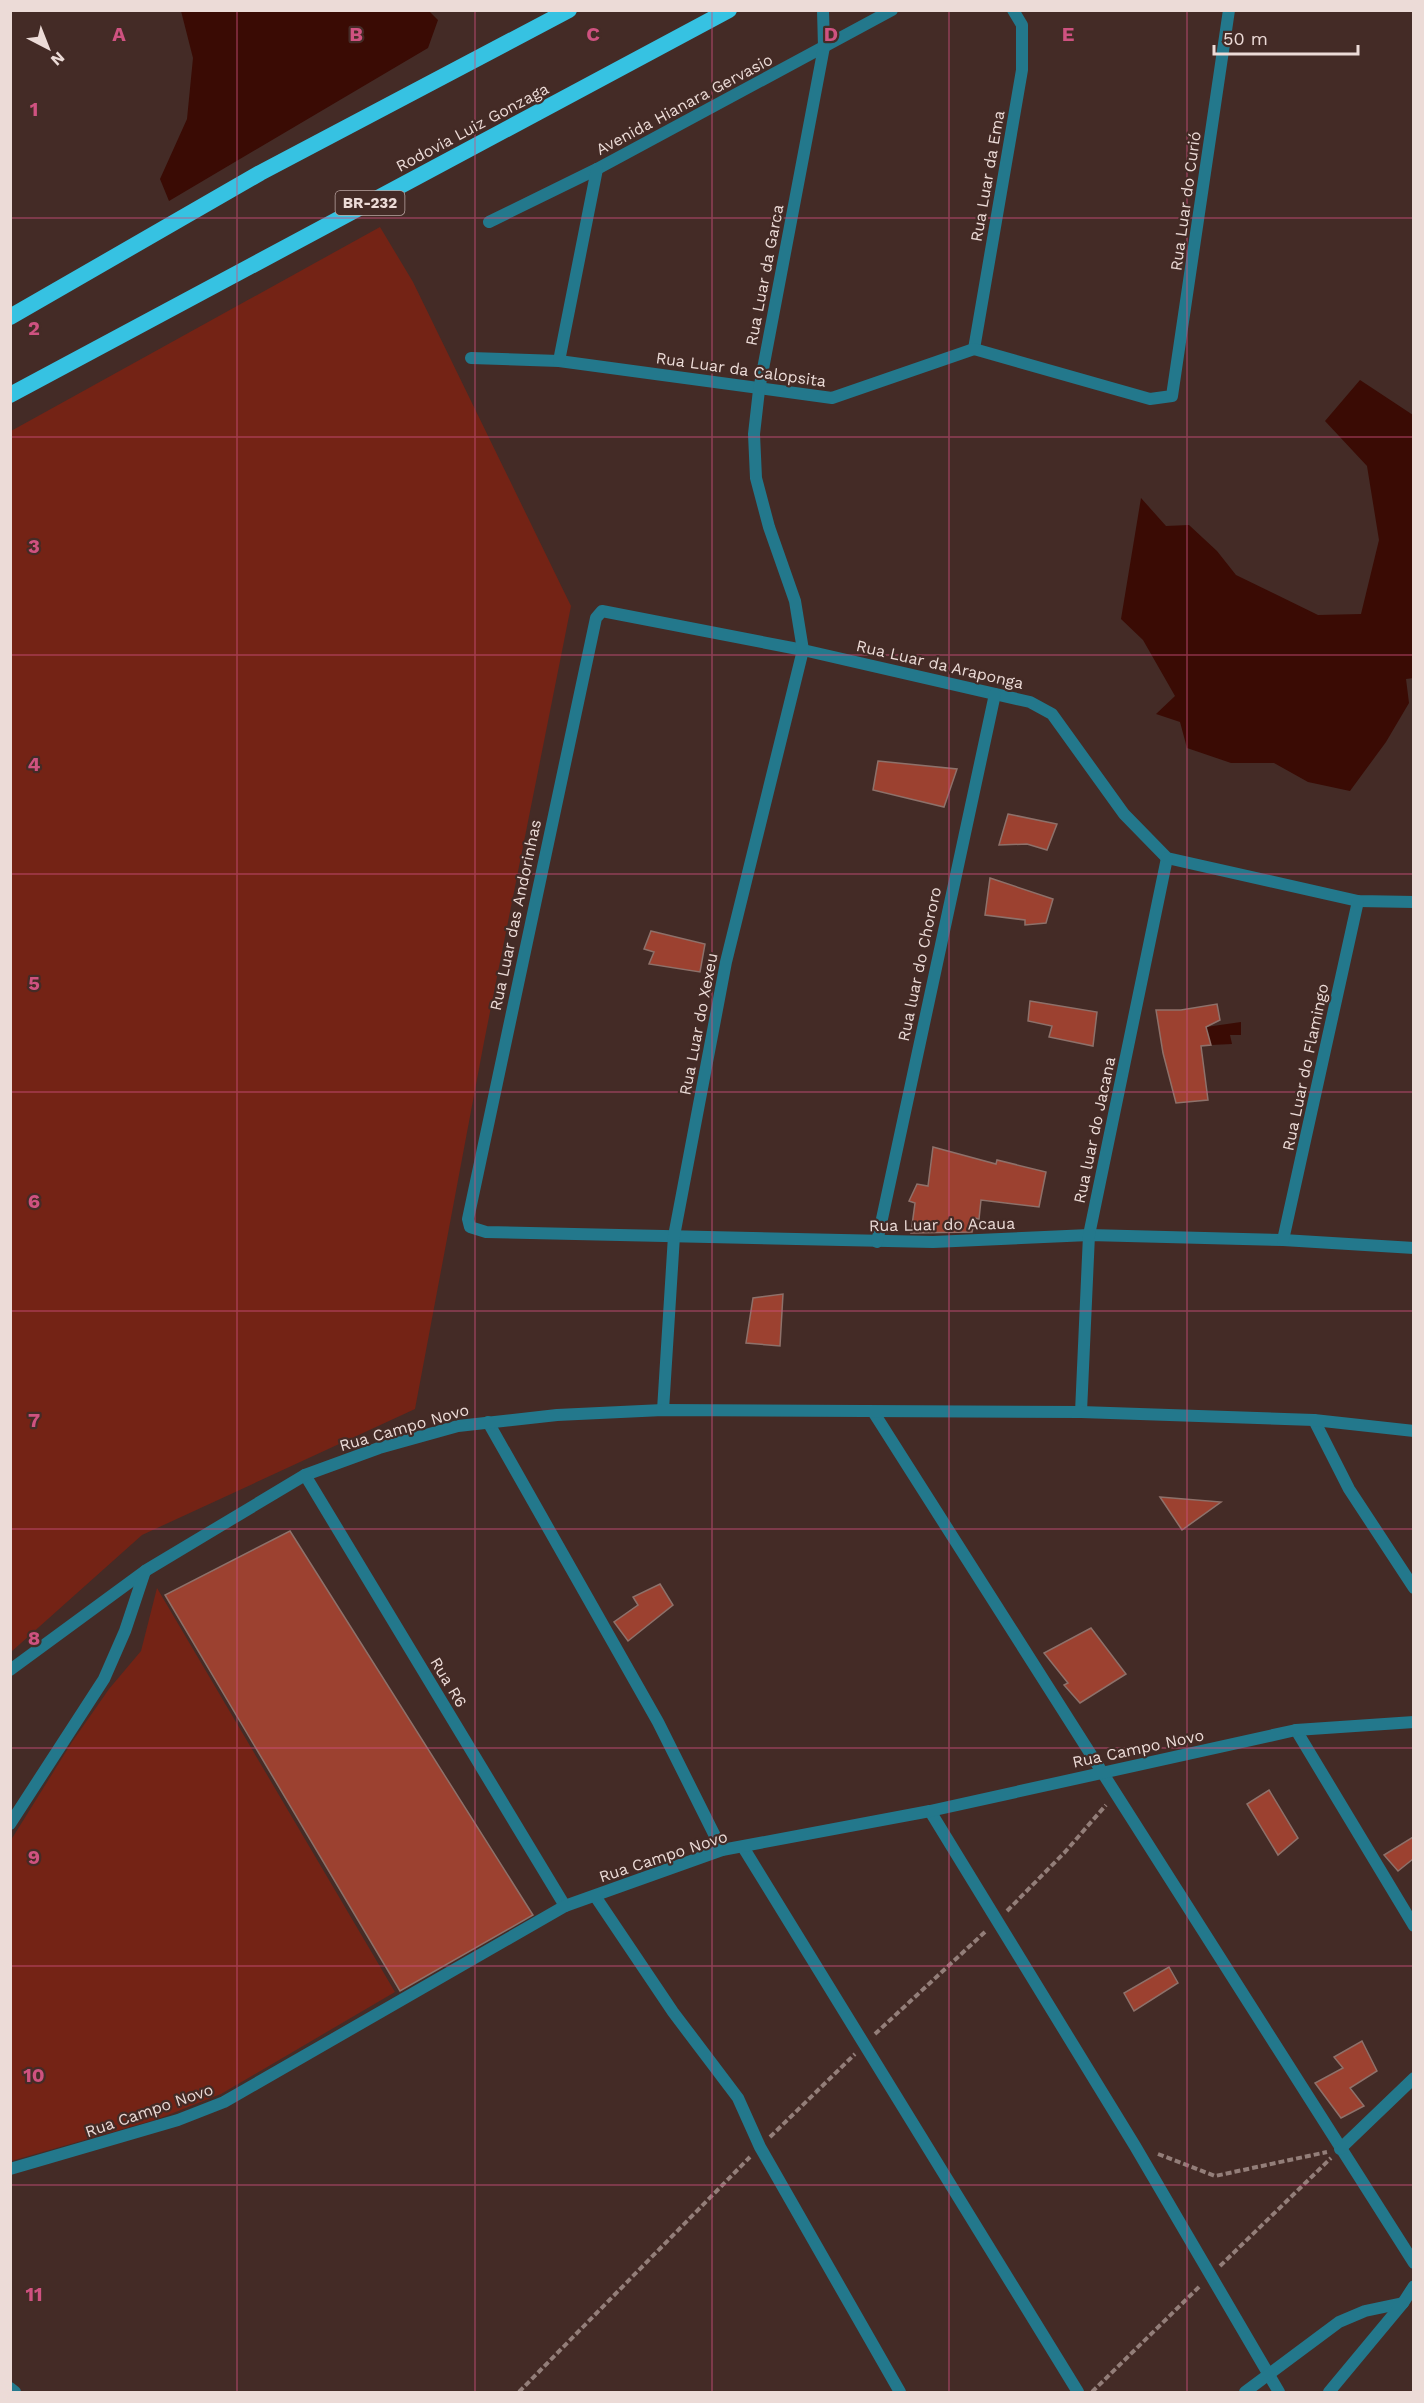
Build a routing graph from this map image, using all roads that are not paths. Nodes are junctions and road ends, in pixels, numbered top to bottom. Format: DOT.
graph roads {
  1 [pos="569,10"];
  2 [pos="729,10"];
  3 [pos="823,10"];
  4 [pos="892,10"];
  5 [pos="1013,10"];
  6 [pos="1229,10"];
  7 [pos="824,47"];
  8 [pos="597,169"];
  9 [pos="489,222"];
  10 [pos="10,317"];
  11 [pos="974,349"];
  12 [pos="471,358"];
  13 [pos="560,361"];
  14 [pos="759,390"];
  15 [pos="10,395"];
  16 [pos="602,611"];
  17 [pos="803,650"];
  18 [pos="995,694"];
  19 [pos="1167,858"];
  20 [pos="1358,900"];
  21 [pos="1413,902"];
  22 [pos="470,1227"];
  23 [pos="1089,1235"];
  24 [pos="674,1236"];
  25 [pos="1283,1240"];
  26 [pos="877,1242"];
  27 [pos="1413,1248"];
  28 [pos="663,1410"];
  29 [pos="1081,1412"];
  30 [pos="873,1413"];
  31 [pos="1314,1420"];
  32 [pos="488,1422"];
  33 [pos="1413,1431"];
  34 [pos="304,1475"];
  35 [pos="145,1571"];
  36 [pos="1413,1588"];
  37 [pos="10,1670"];
  38 [pos="1413,1722"];
  39 [pos="1296,1730"];
  40 [pos="1101,1772"];
  41 [pos="930,1812"];
  42 [pos="10,1824"];
  43 [pos="742,1847"];
  44 [pos="722,1850"];
  45 [pos="595,1896"];
  46 [pos="566,1906"];
  47 [pos="1413,1926"];
  48 [pos="1413,2078"];
  49 [pos="1340,2149"];
  50 [pos="10,2169"];
  51 [pos="1413,2263"];
  52 [pos="1413,2286"];
  53 [pos="1403,2303"];
  54 [pos="1269,2375"];
  55 [pos="10,2388"];
  56 [pos="15,2392"];
  57 [pos="900,2392"];
  58 [pos="1078,2392"];
  59 [pos="1245,2392"];
  60 [pos="1279,2392"];
  61 [pos="1329,2392"];
  1 -- 10 [label="highway"];
  2 -- 15 [label="highway, Rodovia Luiz Gonzaga / BR-232"];
  3 -- 7 [label="street, Rua Luar da Garca"];
  4 -- 7 [label="street, Avenida Hianara Gervasio"];
  5 -- 11 [label="street, Rua Luar da Ema"];
  6 -- 11 [label="street, Rua Luar do Curió"];
  7 -- 8 [label="street, Avenida Hianara Gervasio"];
  7 -- 14 [label="street, Rua Luar da Garca"];
  8 -- 9 [label="street, Avenida Hianara Gervasio"];
  8 -- 13 [label="street"];
  11 -- 14 [label="street, Rua Luar da Calopsita"];
  12 -- 13 [label="street, Rua Luar da Calopsita"];
  13 -- 14 [label="street, Rua Luar da Calopsita"];
  14 -- 17 [label="street, Rua Luar da Garca"];
  16 -- 17 [label="street, Rua Luar da Araponga"];
  16 -- 22 [label="street, Rua Luar das Andorinhas"];
  17 -- 18 [label="street, Rua Luar da Araponga"];
  17 -- 24 [label="street, Rua Luar do Xexeu"];
  18 -- 19 [label="street, Rua Luar da Araponga"];
  18 -- 26 [label="street, Rua luar do Chororo"];
  19 -- 20 [label="street"];
  19 -- 23 [label="street, Rua luar do Jacana"];
  20 -- 21 [label="street"];
  20 -- 25 [label="street, Rua Luar do Flamingo"];
  22 -- 24 [label="street, Rua Luar do Acaua"];
  23 -- 25 [label="street, Rua Luar do Acaua"];
  23 -- 26 [label="street, Rua Luar do Acaua"];
  23 -- 29 [label="street, Rua luar do Jacana"];
  24 -- 26 [label="street, Rua Luar do Acaua"];
  24 -- 28 [label="street, Rua Luar do Xexeu"];
  25 -- 27 [label="street, Rua Luar do Acaua"];
  28 -- 30 [label="street, Rua Campo Novo"];
  28 -- 32 [label="street, Rua Campo Novo"];
  29 -- 30 [label="street, Rua Campo Novo"];
  29 -- 31 [label="street, Rua Campo Novo"];
  30 -- 40 [label="street"];
  31 -- 33 [label="street, Rua Campo Novo"];
  31 -- 36 [label="street"];
  32 -- 34 [label="street, Rua Campo Novo"];
  32 -- 44 [label="street"];
  34 -- 35 [label="street, Rua Campo Novo"];
  34 -- 46 [label="street, Rua R6"];
  35 -- 37 [label="street, Rua Campo Novo"];
  35 -- 42 [label="street"];
  38 -- 39 [label="street, Rua Campo Novo"];
  39 -- 40 [label="street, Rua Campo Novo"];
  39 -- 47 [label="street"];
  40 -- 41 [label="street, Rua Campo Novo"];
  40 -- 49 [label="street"];
  41 -- 43 [label="street, Rua Campo Novo"];
  41 -- 54 [label="street"];
  43 -- 44 [label="street, Rua Campo Novo"];
  43 -- 58 [label="street"];
  44 -- 45 [label="street, Rua Campo Novo"];
  45 -- 46 [label="street, Rua Campo Novo"];
  45 -- 57 [label="street"];
  46 -- 50 [label="street, Rua Campo Novo"];
  48 -- 49 [label="street"];
  49 -- 51 [label="street"];
  52 -- 53 [label="street"];
  53 -- 54 [label="street"];
  53 -- 61 [label="street"];
  54 -- 59 [label="street"];
  54 -- 60 [label="street"];
  55 -- 56 [label="street"];
}
